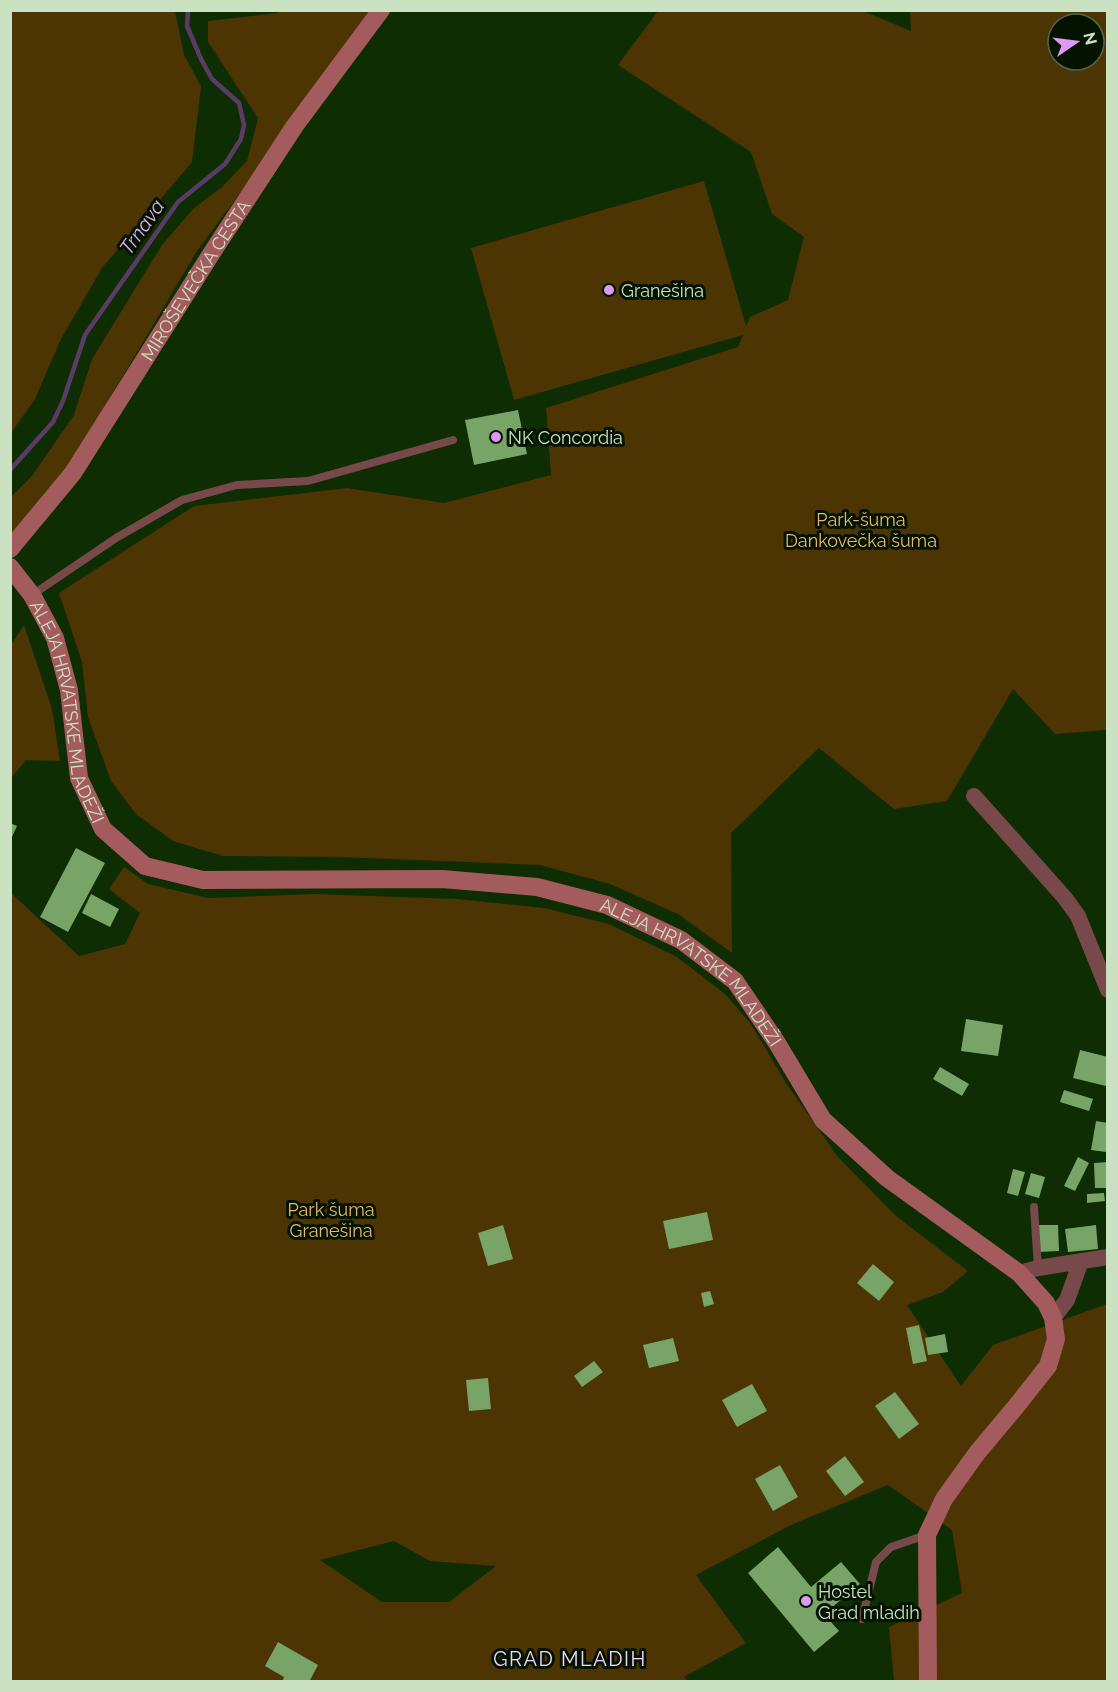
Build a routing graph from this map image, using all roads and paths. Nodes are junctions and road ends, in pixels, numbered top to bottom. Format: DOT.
graph roads {
  1 [pos="381,10"];
  2 [pos="453,440"];
  3 [pos="10,549"];
  4 [pos="10,567"];
  5 [pos="32,595"];
  6 [pos="974,796"];
  7 [pos="1107,990"];
  8 [pos="1034,1207"];
  9 [pos="1107,1257"];
  10 [pos="1081,1261"];
  11 [pos="1038,1268"];
  12 [pos="1019,1273"];
  13 [pos="1053,1318"];
  14 [pos="927,1535"];
  15 [pos="862,1619"];
  16 [pos="928,1682"];
  1 -- 3 [label="street, MIROŠEVEČKA CESTA"];
  2 -- 5 [label="lane"];
  4 -- 5 [label="street, ALEJA HRVATSKE MLADEŽI"];
  5 -- 12 [label="street, ALEJA HRVATSKE MLADEŽI"];
  6 -- 7 [label="street"];
  8 -- 11 [label="lane"];
  9 -- 10 [label="street"];
  10 -- 11 [label="street"];
  10 -- 13 [label="street"];
  11 -- 12 [label="street"];
  12 -- 13 [label="street, ALEJA HRVATSKE MLADEŽI"];
  13 -- 14 [label="street"];
  14 -- 15 [label="lane"];
  14 -- 16 [label="street"];
}
